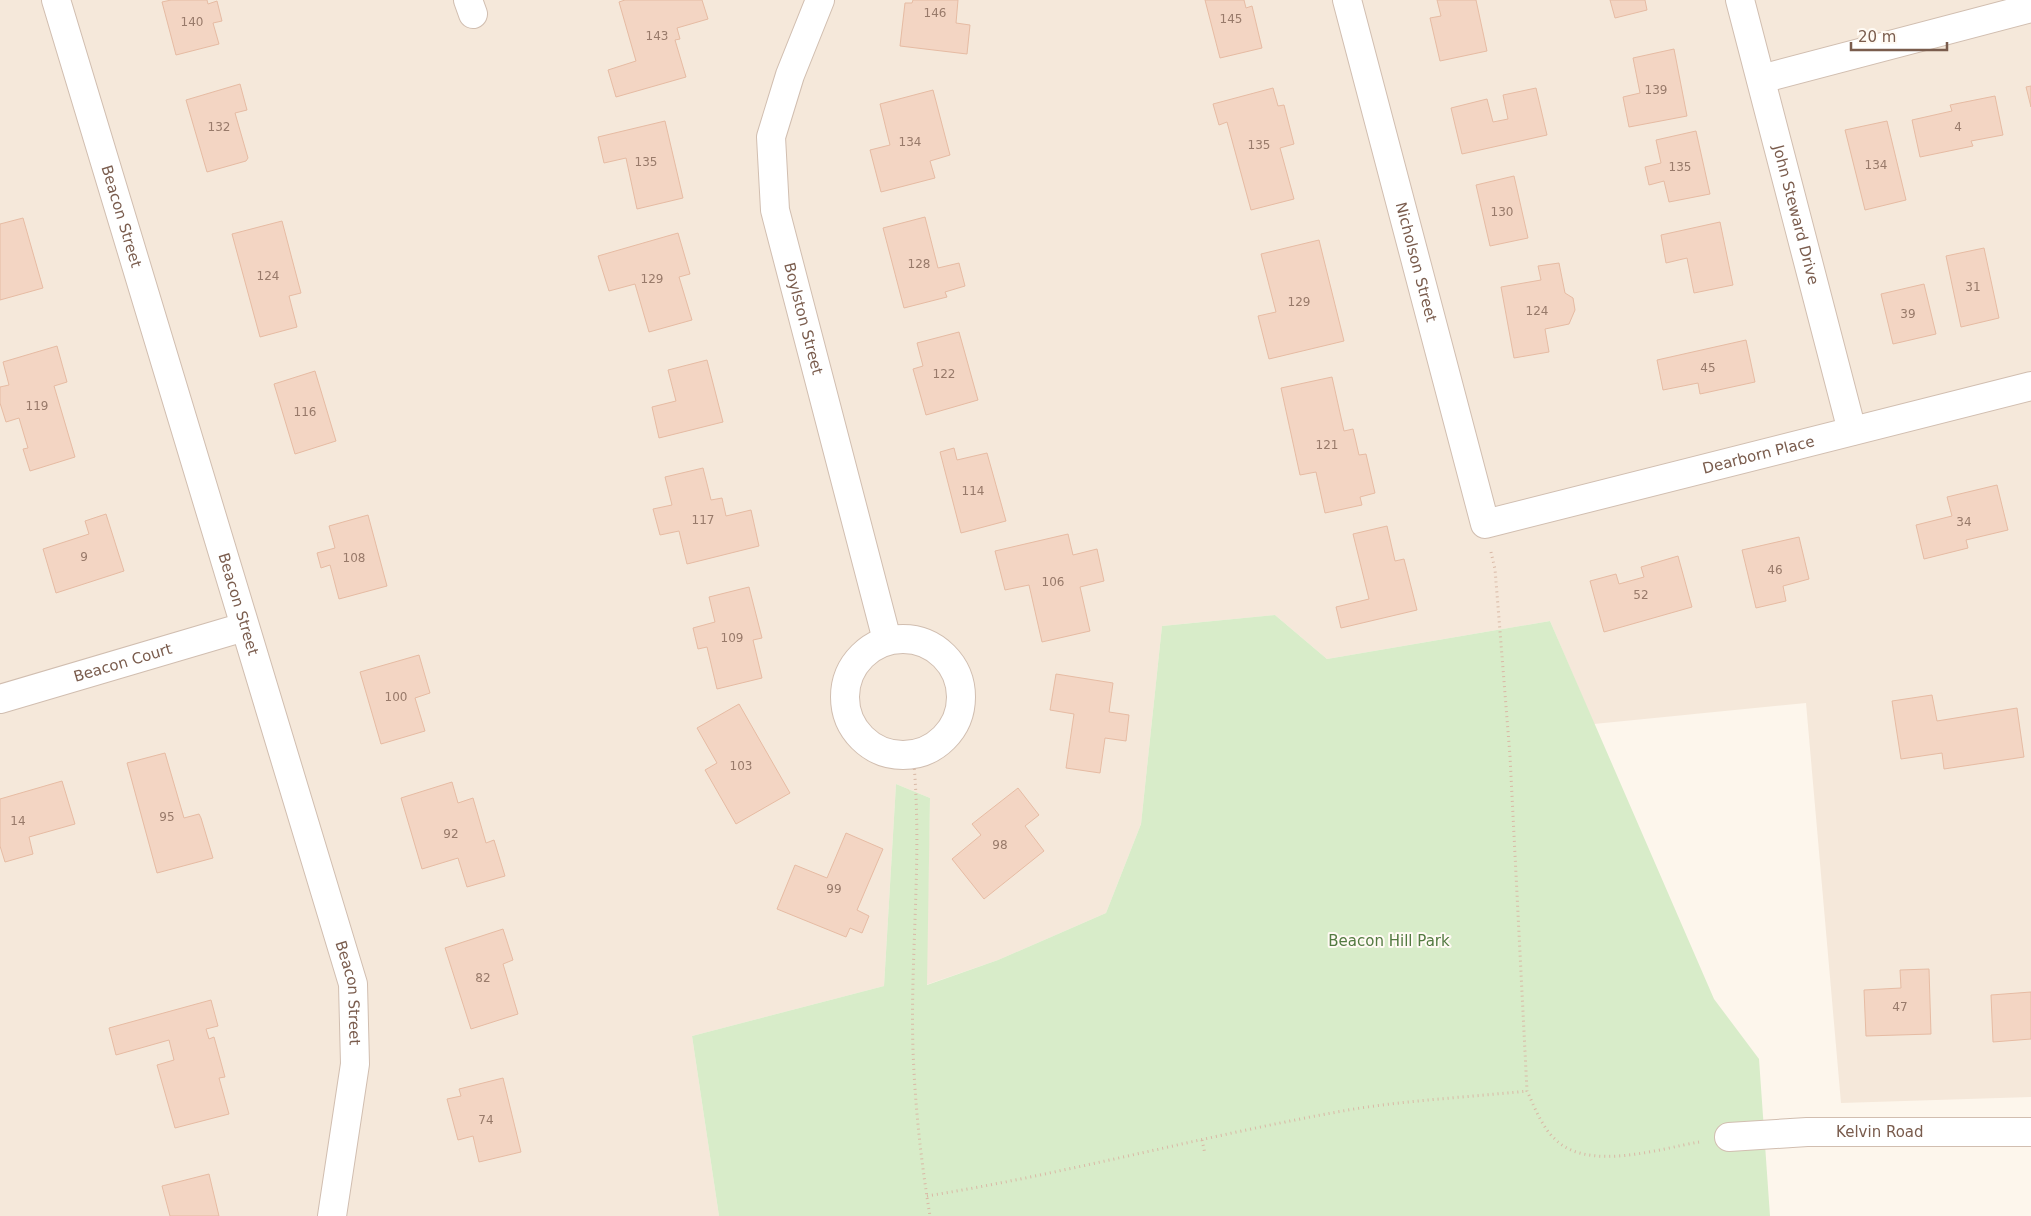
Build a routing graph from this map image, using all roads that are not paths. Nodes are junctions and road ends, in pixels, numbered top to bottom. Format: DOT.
graph roads {
  1 [pos="56,0"];
  2 [pos="820,0"];
  3 [pos="1348,0"];
  4 [pos="1740,0"];
  5 [pos="2031,8"];
  6 [pos="1761,79"];
  7 [pos="2031,386"];
  8 [pos="1852,431"];
  9 [pos="1486,524"];
  10 [pos="244,627"];
  11 [pos="887,640"];
  12 [pos="0,699"];
  13 [pos="2031,1132"];
  14 [pos="1729,1137"];
  15 [pos="332,1216"];
  1 -- 10 [label="street, Beacon Street"];
  2 -- 11 [label="street, Boylston Street"];
  3 -- 9 [label="street, Nicholson Street"];
  4 -- 6 [label="street, John Steward Drive"];
  5 -- 6 [label="street"];
  6 -- 8 [label="street, John Steward Drive"];
  7 -- 8 [label="street, Dearborn Place"];
  8 -- 9 [label="street, Dearborn Place"];
  10 -- 12 [label="street, Beacon Court"];
  10 -- 15 [label="street, Beacon Street"];
  11 -- 11 [label="street"];
  13 -- 14 [label="street, Kelvin Road"];
}
